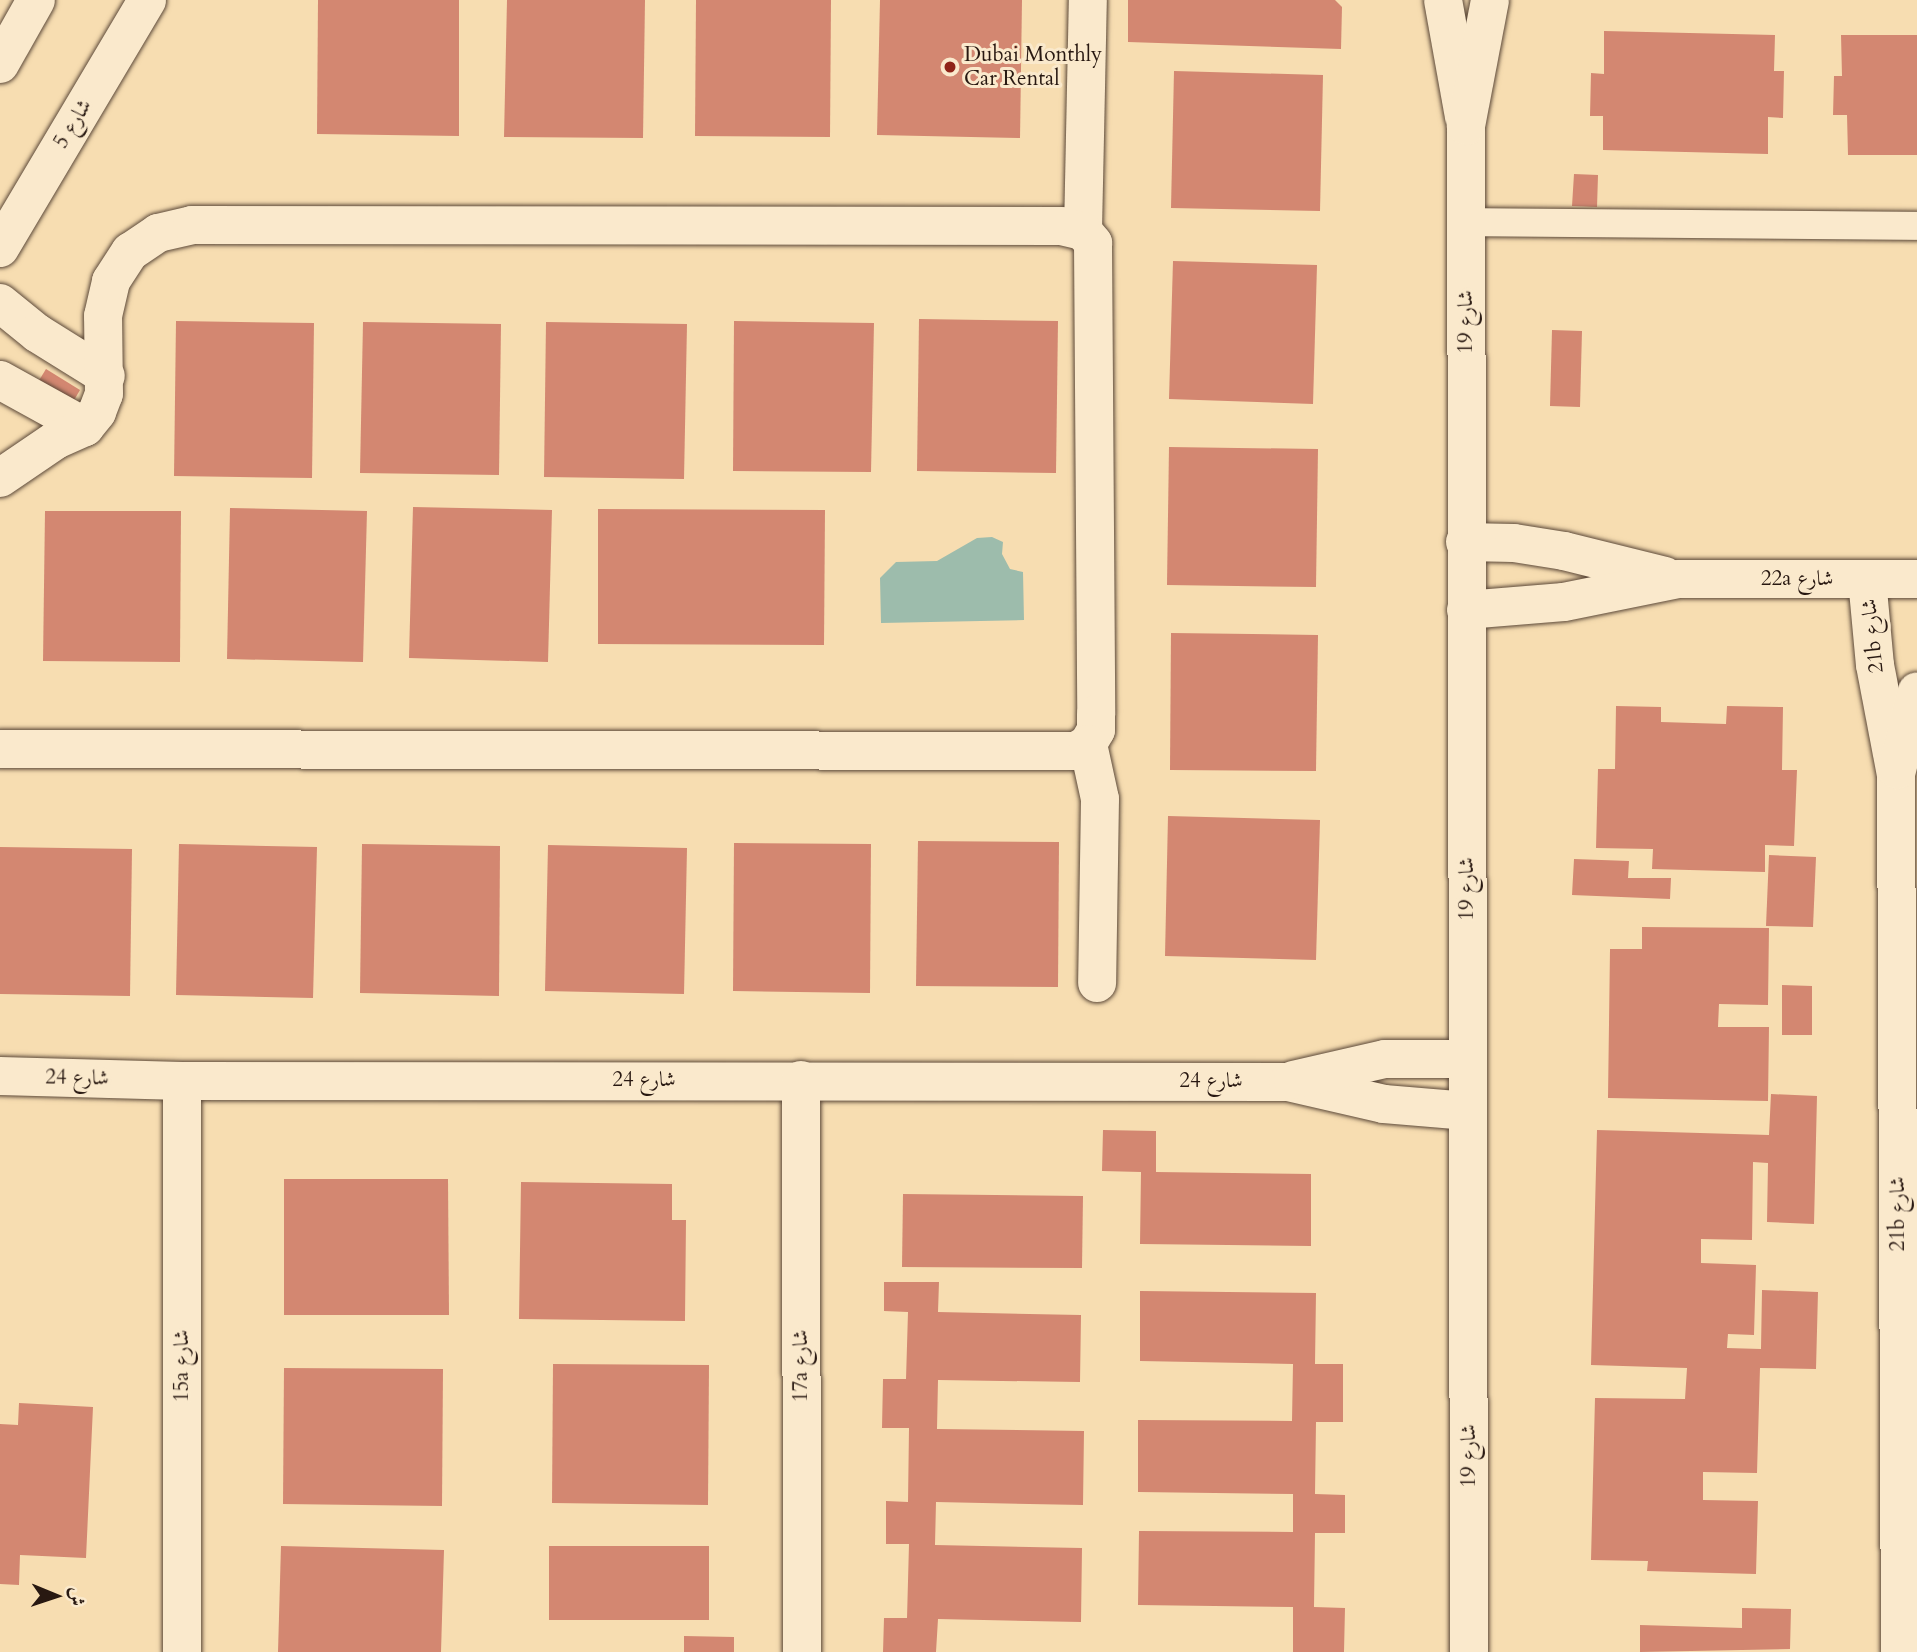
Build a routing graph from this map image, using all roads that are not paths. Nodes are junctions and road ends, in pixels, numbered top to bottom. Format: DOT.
graph roads {
  1 [pos="36,0"];
  2 [pos="146,0"];
  3 [pos="1088,0"];
  4 [pos="1443,0"];
  5 [pos="1490,0"];
  6 [pos="0,64"];
  7 [pos="1466,126"];
  8 [pos="1466,222"];
  9 [pos="1917,226"];
  10 [pos="1083,231"];
  11 [pos="0,247"];
  12 [pos="0,303"];
  13 [pos="106,376"];
  14 [pos="0,380"];
  15 [pos="85,427"];
  16 [pos="0,478"];
  17 [pos="1465,542"];
  18 [pos="1678,579"];
  19 [pos="1867,579"];
  20 [pos="1917,579"];
  21 [pos="1466,610"];
  22 [pos="1917,691"];
  23 [pos="1088,744"];
  24 [pos="0,749"];
  25 [pos="1896,775"];
  26 [pos="1097,983"];
  27 [pos="1468,1059"];
  28 [pos="0,1076"];
  29 [pos="801,1080"];
  30 [pos="182,1081"];
  31 [pos="1288,1082"];
  32 [pos="1468,1111"];
  33 [pos="182,1652"];
  34 [pos="802,1652"];
  35 [pos="1469,1652"];
  36 [pos="1900,1652"];
  1 -- 6 [label="street"];
  2 -- 11 [label="street, شارع 5"];
  3 -- 10 [label="street"];
  4 -- 7 [label="street, شارع 19"];
  5 -- 7 [label="street, شارع 19"];
  7 -- 8 [label="street, شارع 19"];
  8 -- 9 [label="lane"];
  8 -- 17 [label="street, شارع 19"];
  10 -- 13 [label="street"];
  10 -- 23 [label="street"];
  12 -- 13 [label="street"];
  13 -- 15 [label="street"];
  14 -- 15 [label="street"];
  15 -- 16 [label="street"];
  17 -- 18 [label="street, 22a شارع"];
  17 -- 21 [label="street, شارع 19"];
  18 -- 19 [label="street, 22a شارع"];
  18 -- 21 [label="street, 22a شارع"];
  19 -- 20 [label="street, 22a شارع"];
  19 -- 25 [label="street, 21b شارع"];
  21 -- 27 [label="street, شارع 19"];
  22 -- 25 [label="street, 21b شارع"];
  23 -- 24 [label="street"];
  23 -- 26 [label="street"];
  25 -- 36 [label="street, 21b شارع"];
  27 -- 31 [label="street"];
  27 -- 32 [label="street, شارع 19"];
  28 -- 30 [label="street, شارع 24"];
  29 -- 30 [label="street, شارع 24"];
  29 -- 31 [label="street, شارع 24"];
  29 -- 34 [label="street, 17a شارع"];
  30 -- 33 [label="street, 15a شارع"];
  31 -- 32 [label="street"];
  32 -- 35 [label="street, شارع 19"];
}
